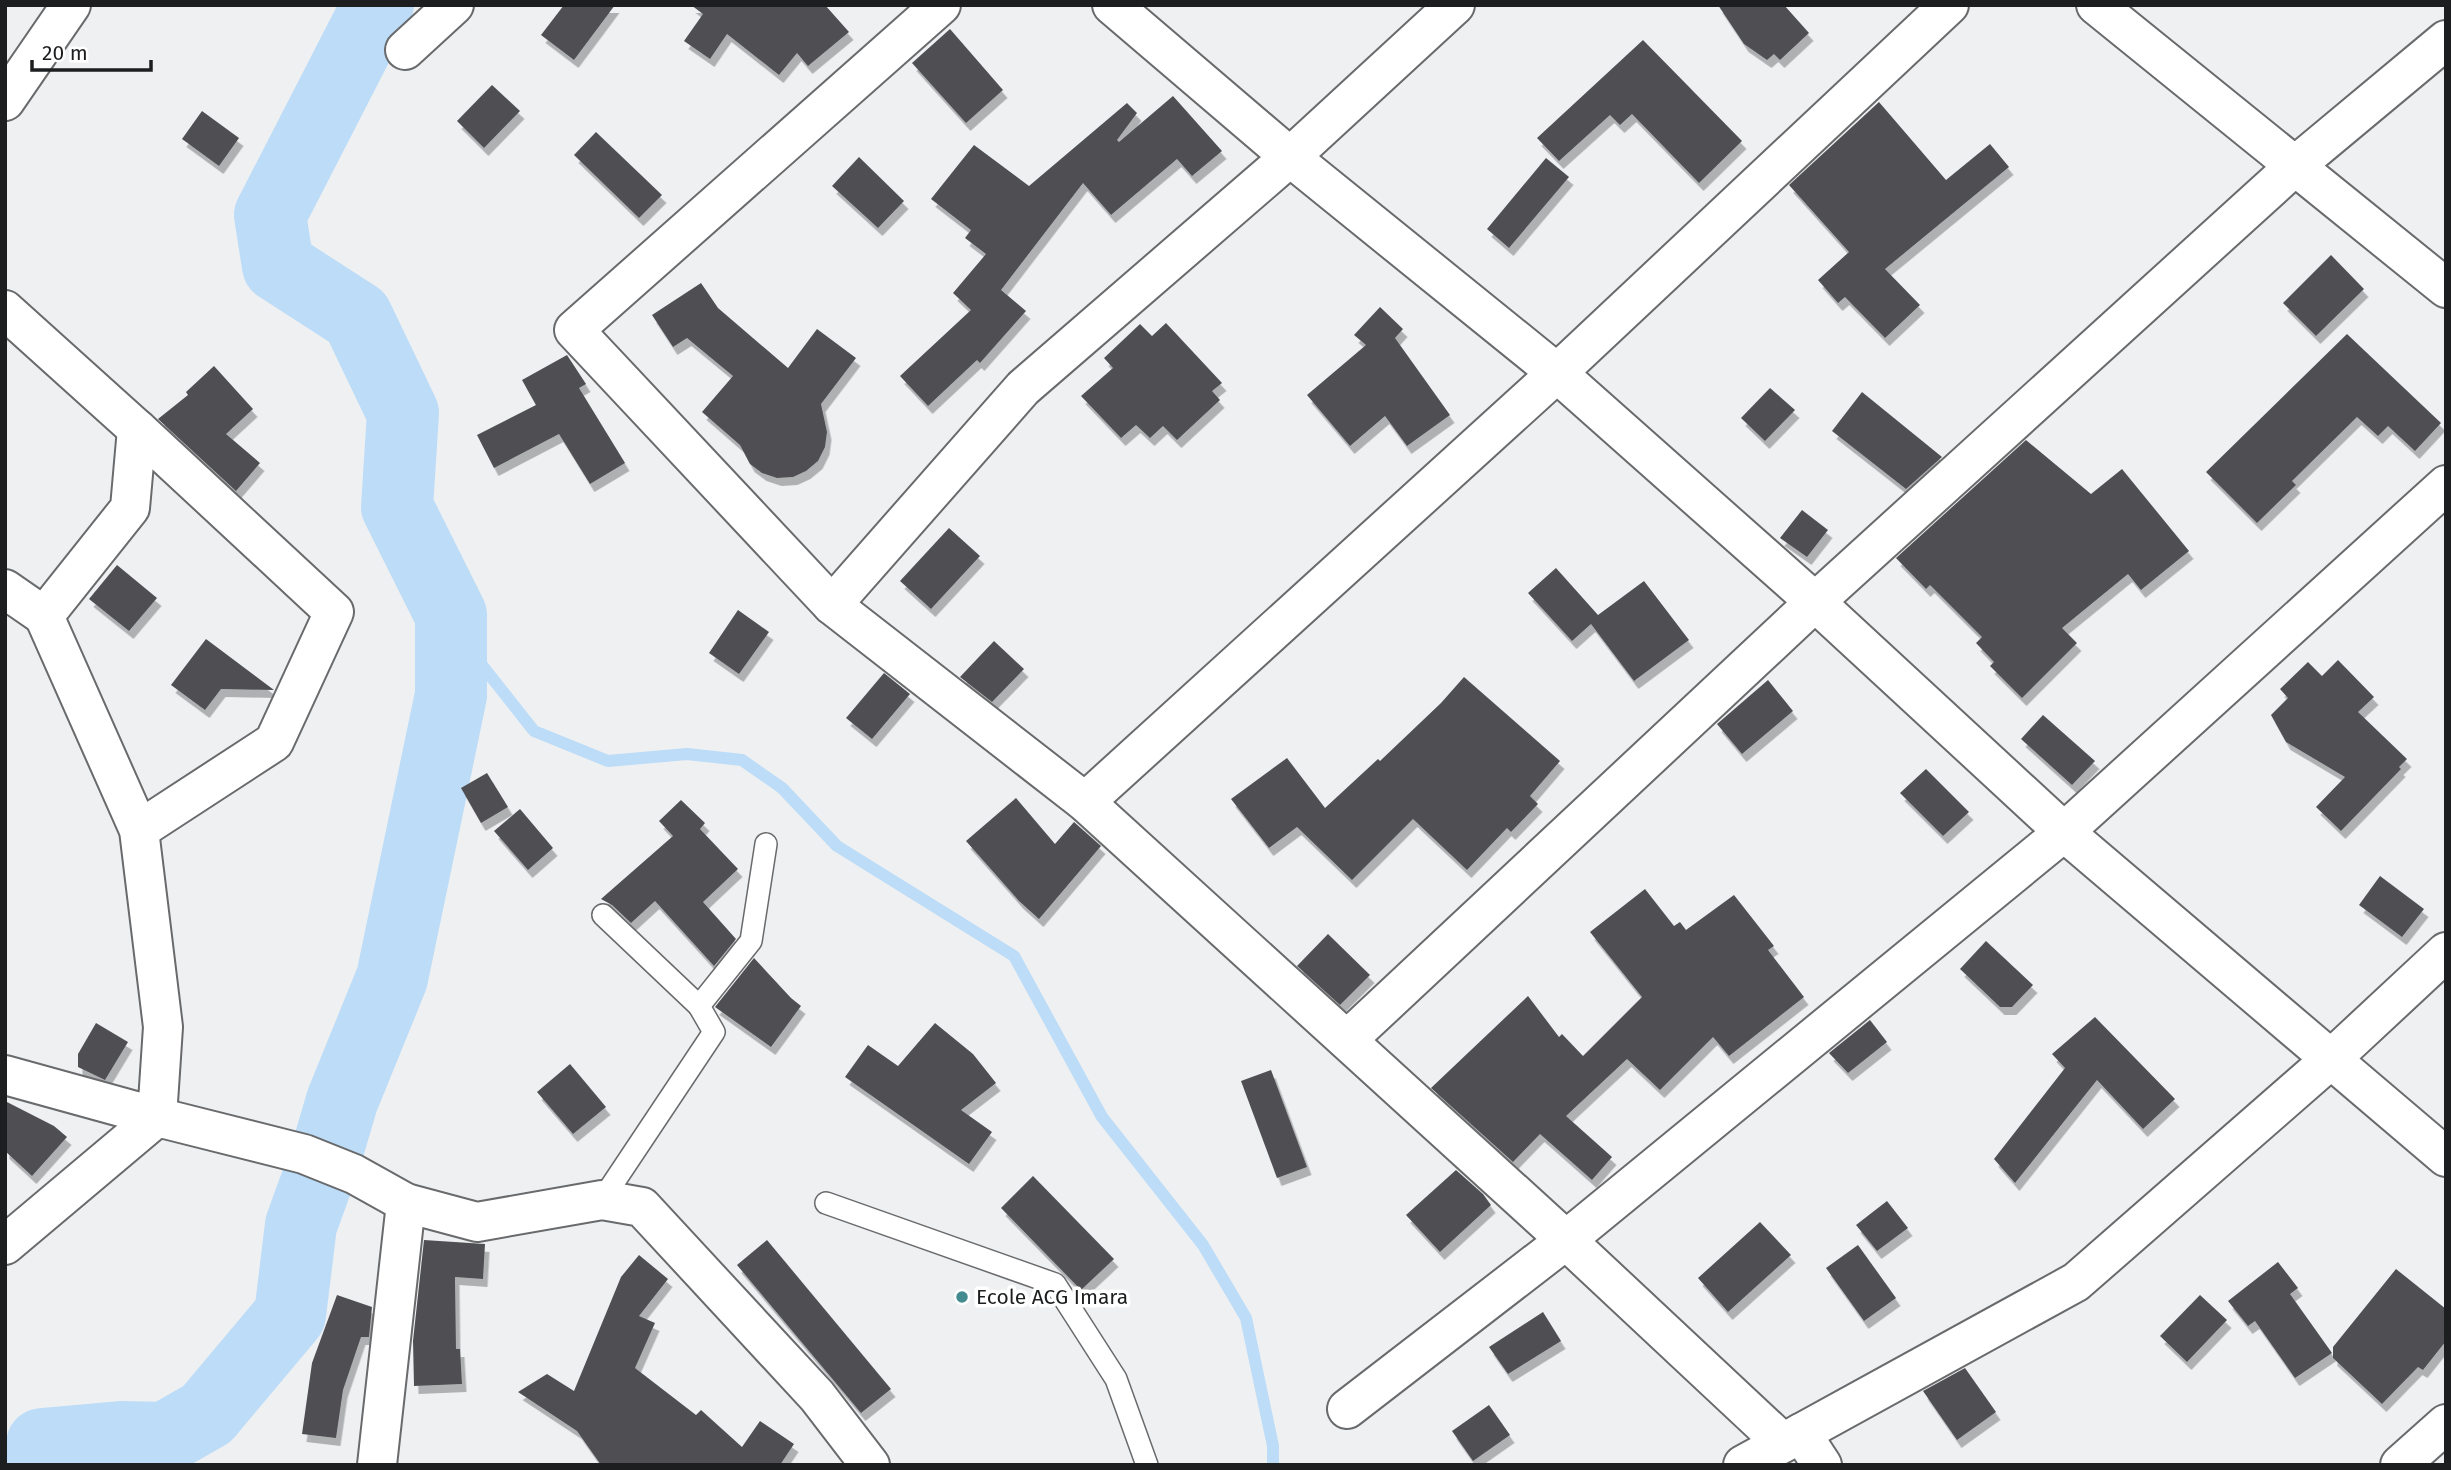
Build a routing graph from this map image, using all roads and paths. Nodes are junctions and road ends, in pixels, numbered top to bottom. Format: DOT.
graph roads {
  1 [pos="71,5"];
  2 [pos="454,5"];
  3 [pos="941,5"];
  4 [pos="1112,5"];
  5 [pos="1455,5"];
  6 [pos="1950,5"];
  7 [pos="2096,5"];
  8 [pos="2446,40"];
  9 [pos="405,50"];
  10 [pos="5,101"];
  11 [pos="1290,158"];
  12 [pos="2296,165"];
  13 [pos="2446,288"];
  14 [pos="5,310"];
  15 [pos="1557,373"];
  16 [pos="137,429"];
  17 [pos="2446,485"];
  18 [pos="5,589"];
  19 [pos="1815,602"];
  20 [pos="832,605"];
  21 [pos="44,616"];
  22 [pos="1085,802"];
  23 [pos="139,830"];
  24 [pos="2064,832"];
  25 [pos="766,844"];
  26 [pos="603,915"];
  27 [pos="2446,953"];
  28 [pos="699,1006"];
  29 [pos="1346,1040"];
  30 [pos="2330,1060"];
  31 [pos="5,1075"];
  32 [pos="157,1117"];
  33 [pos="2446,1157"];
  34 [pos="601,1200"];
  35 [pos="406,1203"];
  36 [pos="826,1203"];
  37 [pos="1566,1240"];
  38 [pos="5,1245"];
  39 [pos="1347,1409"];
  40 [pos="2446,1424"];
  41 [pos="1792,1438"];
  42 [pos="377,1465"];
  43 [pos="870,1465"];
  44 [pos="1147,1465"];
  45 [pos="1743,1465"];
  46 [pos="1822,1465"];
  47 [pos="2400,1465"];
  1 -- 10 [label="street"];
  2 -- 9 [label="street"];
  3 -- 20 [label="street"];
  4 -- 11 [label="street"];
  5 -- 11 [label="street"];
  6 -- 15 [label="street"];
  7 -- 12 [label="street"];
  8 -- 12 [label="street"];
  11 -- 15 [label="street"];
  11 -- 20 [label="street"];
  12 -- 13 [label="street"];
  12 -- 19 [label="street"];
  14 -- 16 [label="street"];
  15 -- 19 [label="street"];
  15 -- 22 [label="street"];
  16 -- 21 [label="street"];
  16 -- 23 [label="street"];
  17 -- 24 [label="street"];
  18 -- 21 [label="street"];
  19 -- 24 [label="street"];
  19 -- 29 [label="street"];
  20 -- 22 [label="street"];
  21 -- 23 [label="street"];
  22 -- 29 [label="street"];
  23 -- 32 [label="street"];
  24 -- 30 [label="street"];
  24 -- 37 [label="street"];
  25 -- 28 [label="lane"];
  26 -- 28 [label="lane"];
  27 -- 30 [label="street"];
  28 -- 34 [label="lane"];
  29 -- 37 [label="street"];
  30 -- 33 [label="street"];
  30 -- 41 [label="street"];
  31 -- 32 [label="street"];
  32 -- 35 [label="street"];
  32 -- 38 [label="street"];
  34 -- 35 [label="street"];
  34 -- 43 [label="street"];
  35 -- 42 [label="street"];
  36 -- 44 [label="lane"];
  37 -- 39 [label="street"];
  37 -- 41 [label="street"];
  40 -- 47 [label="street"];
  41 -- 45 [label="street"];
  41 -- 46 [label="street"];
}
